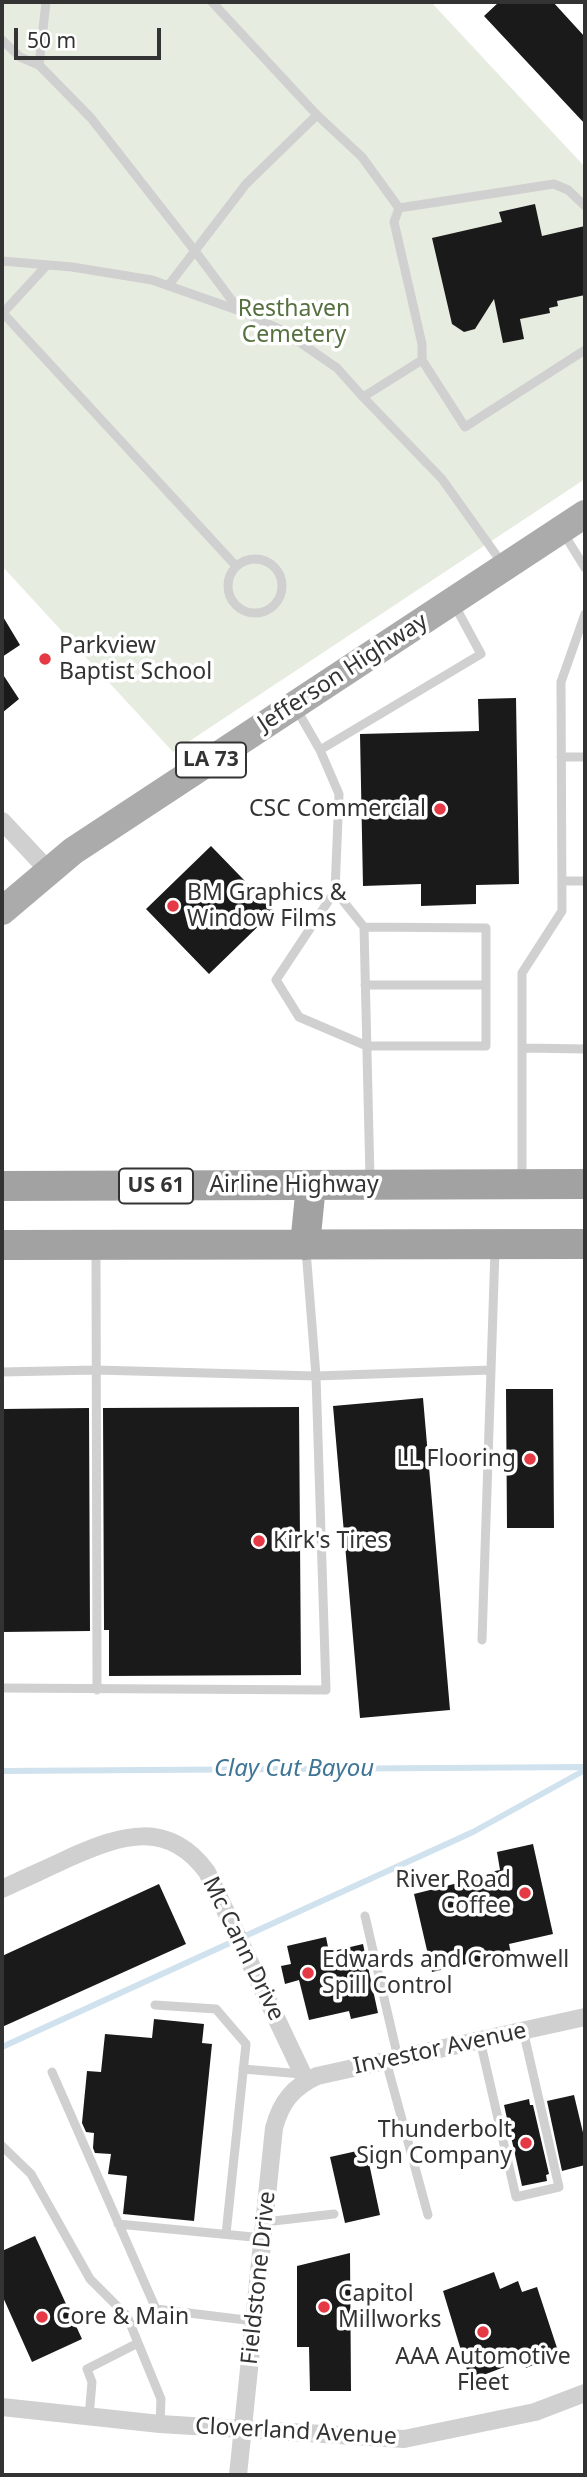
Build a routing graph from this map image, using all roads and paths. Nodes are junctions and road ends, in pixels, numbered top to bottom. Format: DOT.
graph roads {
  1 [pos="46,2"];
  2 [pos="212,2"];
  3 [pos="2,40"];
  4 [pos="39,65"];
  5 [pos="317,115"];
  6 [pos="585,206"];
  7 [pos="399,208"];
  8 [pos="195,251"];
  9 [pos="2,261"];
  10 [pos="47,265"];
  11 [pos="168,286"];
  12 [pos="240,311"];
  13 [pos="3,313"];
  14 [pos="585,350"];
  15 [pos="422,360"];
  16 [pos="363,397"];
  17 [pos="585,513"];
  18 [pos="561,530"];
  19 [pos="236,566"];
  20 [pos="505,566"];
  21 [pos="585,568"];
  22 [pos="452,601"];
  23 [pos="585,614"];
  24 [pos="294,705"];
  25 [pos="320,750"];
  26 [pos="561,757"];
  27 [pos="585,757"];
  28 [pos="2,821"];
  29 [pos="48,870"];
  30 [pos="562,881"];
  31 [pos="585,881"];
  32 [pos="335,891"];
  33 [pos="2,911"];
  34 [pos="364,927"];
  35 [pos="365,985"];
  36 [pos="485,985"];
  37 [pos="367,1046"];
  38 [pos="522,1048"];
  39 [pos="585,1049"];
  40 [pos="522,1184"];
  41 [pos="585,1184"];
  42 [pos="311,1185"];
  43 [pos="370,1185"];
  44 [pos="2,1186"];
  45 [pos="495,1244"];
  46 [pos="585,1244"];
  47 [pos="2,1245"];
  48 [pos="96,1245"];
  49 [pos="305,1245"];
  50 [pos="96,1370"];
  51 [pos="491,1370"];
  52 [pos="2,1372"];
  53 [pos="316,1376"];
  54 [pos="482,1640"];
  55 [pos="2,1688"];
  56 [pos="97,1690"];
  57 [pos="2,1889"];
  58 [pos="365,1916"];
  59 [pos="155,2005"];
  60 [pos="585,2017"];
  61 [pos="523,2030"];
  62 [pos="480,2040"];
  63 [pos="392,2059"];
  64 [pos="243,2069"];
  65 [pos="52,2072"];
  66 [pos="302,2081"];
  67 [pos="2,2146"];
  68 [pos="334,2214"];
  69 [pos="428,2215"];
  70 [pos="118,2224"];
  71 [pos="264,2230"];
  72 [pos="226,2234"];
  73 [pos="254,2321"];
  74 [pos="138,2343"];
  75 [pos="585,2393"];
  76 [pos="2,2407"];
  77 [pos="89,2417"];
  78 [pos="160,2424"];
  79 [pos="243,2431"];
  80 [pos="238,2475"];
  1 -- 4 [label="lane"];
  2 -- 5 [label="lane"];
  3 -- 4 [label="lane"];
  4 -- 8 [label="lane"];
  5 -- 7 [label="lane"];
  5 -- 8 [label="lane"];
  6 -- 7 [label="lane"];
  7 -- 15 [label="lane"];
  8 -- 11 [label="lane"];
  8 -- 12 [label="lane"];
  9 -- 10 [label="lane"];
  10 -- 11 [label="lane"];
  10 -- 13 [label="lane"];
  11 -- 12 [label="lane"];
  12 -- 16 [label="lane"];
  13 -- 19 [label="lane"];
  14 -- 15 [label="lane"];
  15 -- 16 [label="lane"];
  16 -- 20 [label="lane"];
  17 -- 18 [label="main road, Jefferson Highway / LA 73"];
  18 -- 20 [label="main road, Jefferson Highway / LA 73"];
  18 -- 21 [label="lane"];
  19 -- 19 [label="lane"];
  20 -- 22 [label="main road, Jefferson Highway / LA 73"];
  22 -- 24 [label="main road, Jefferson Highway / LA 73"];
  22 -- 25 [label="lane"];
  23 -- 26 [label="lane"];
  24 -- 25 [label="lane"];
  24 -- 29 [label="main road, Jefferson Highway / LA 73"];
  25 -- 32 [label="lane"];
  26 -- 27 [label="lane"];
  26 -- 30 [label="lane"];
  28 -- 29 [label="street"];
  29 -- 33 [label="main road, Jefferson Highway / LA 73"];
  30 -- 31 [label="lane"];
  30 -- 38 [label="lane"];
  32 -- 34 [label="lane"];
  32 -- 37 [label="lane"];
  34 -- 35 [label="lane"];
  34 -- 36 [label="lane"];
  35 -- 36 [label="lane"];
  35 -- 37 [label="lane"];
  36 -- 37 [label="lane"];
  37 -- 43 [label="lane"];
  38 -- 39 [label="lane"];
  38 -- 40 [label="lane"];
  40 -- 41 [label="highway, Airline Highway / US 61"];
  40 -- 43 [label="highway, Airline Highway / US 61"];
  42 -- 43 [label="highway, Airline Highway / US 61"];
  42 -- 44 [label="highway, Airline Highway / US 61"];
  42 -- 49 [label="highway"];
  45 -- 46 [label="highway"];
  45 -- 49 [label="highway"];
  45 -- 51 [label="lane"];
  47 -- 48 [label="highway"];
  48 -- 49 [label="highway"];
  48 -- 50 [label="lane"];
  49 -- 53 [label="lane"];
  50 -- 52 [label="lane"];
  50 -- 53 [label="lane"];
  50 -- 56 [label="lane"];
  51 -- 53 [label="lane"];
  51 -- 54 [label="lane"];
  53 -- 56 [label="lane"];
  55 -- 56 [label="lane"];
  57 -- 66 [label="street, Mc Cann Drive"];
  58 -- 63 [label="lane"];
  59 -- 64 [label="lane"];
  60 -- 61 [label="street, Investor Avenue"];
  61 -- 62 [label="street, Investor Avenue"];
  61 -- 62 [label="lane"];
  62 -- 63 [label="street, Investor Avenue"];
  63 -- 66 [label="street, Investor Avenue"];
  63 -- 69 [label="lane"];
  64 -- 66 [label="lane"];
  64 -- 72 [label="lane"];
  65 -- 70 [label="lane"];
  66 -- 71 [label="street, Fieldstone Drive"];
  67 -- 74 [label="lane"];
  68 -- 71 [label="lane"];
  70 -- 72 [label="lane"];
  70 -- 73 [label="lane"];
  71 -- 72 [label="lane"];
  71 -- 73 [label="street, Fieldstone Drive"];
  73 -- 79 [label="street, Fieldstone Drive"];
  74 -- 77 [label="lane"];
  74 -- 78 [label="lane"];
  75 -- 79 [label="street, Cloverland Avenue"];
  76 -- 77 [label="street, Cloverland Avenue"];
  77 -- 78 [label="street, Cloverland Avenue"];
  78 -- 79 [label="street, Cloverland Avenue"];
  79 -- 80 [label="street, Fieldstone Drive"];
}
